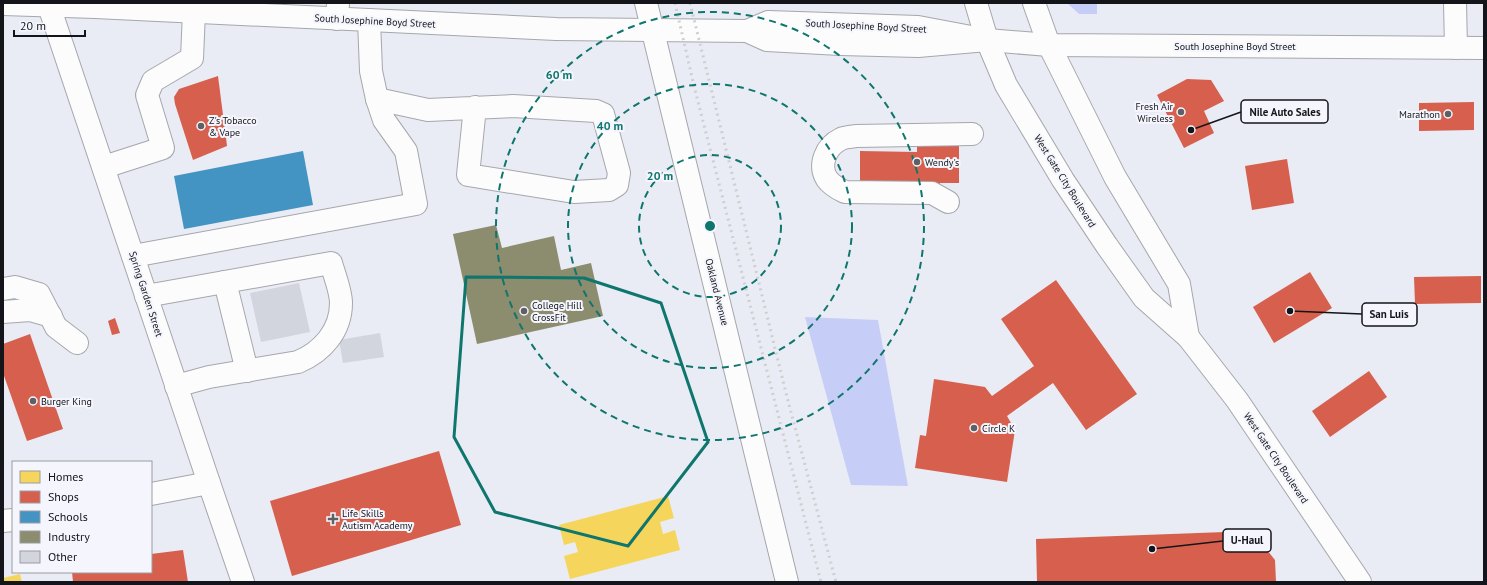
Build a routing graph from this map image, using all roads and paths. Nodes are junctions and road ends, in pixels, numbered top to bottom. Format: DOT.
graph roads {
  1 [pos="646,3"];
  2 [pos="976,3"];
  3 [pos="1034,3"];
  4 [pos="1455,3"];
  5 [pos="3,4"];
  6 [pos="50,4"];
  7 [pos="338,11"];
  8 [pos="194,12"];
  9 [pos="369,20"];
  10 [pos="653,30"];
  11 [pos="987,40"];
  12 [pos="1050,45"];
  13 [pos="1456,48"];
  14 [pos="1484,48"];
  15 [pos="377,99"];
  16 [pos="475,107"];
  17 [pos="972,134"];
  18 [pos="104,167"];
  19 [pos="948,202"];
  20 [pos="133,256"];
  21 [pos="225,282"];
  22 [pos="3,289"];
  23 [pos="146,296"];
  24 [pos="3,312"];
  25 [pos="51,316"];
  26 [pos="1188,337"];
  27 [pos="77,343"];
  28 [pos="247,370"];
  29 [pos="176,386"];
  30 [pos="208,484"];
  31 [pos="152,494"];
  32 [pos="243,582"];
  33 [pos="788,582"];
  34 [pos="1360,582"];
  1 -- 10 [label="main road, Oakland Avenue"];
  2 -- 11 [label="main road, West Gate City Boulevard"];
  3 -- 12 [label="main road, West Gate City Boulevard"];
  4 -- 13 [label="main road"];
  5 -- 6 [label="main road, South Josephine Boyd Street"];
  6 -- 8 [label="main road, South Josephine Boyd Street"];
  6 -- 18 [label="main road, Spring Garden Street"];
  7 -- 8 [label="main road, South Josephine Boyd Street"];
  7 -- 9 [label="main road, South Josephine Boyd Street"];
  8 -- 18 [label="main road"];
  9 -- 10 [label="main road, South Josephine Boyd Street"];
  9 -- 15 [label="main road"];
  10 -- 11 [label="main road, South Josephine Boyd Street"];
  10 -- 33 [label="main road, Oakland Avenue"];
  11 -- 12 [label="main road, South Josephine Boyd Street"];
  11 -- 26 [label="main road, West Gate City Boulevard"];
  12 -- 13 [label="main road, South Josephine Boyd Street"];
  12 -- 26 [label="main road, West Gate City Boulevard"];
  13 -- 14 [label="main road, South Josephine Boyd Street"];
  15 -- 16 [label="main road"];
  15 -- 20 [label="main road"];
  16 -- 16 [label="main road"];
  17 -- 19 [label="main road"];
  18 -- 20 [label="main road, Spring Garden Street"];
  20 -- 23 [label="main road, Spring Garden Street"];
  21 -- 23 [label="main road"];
  21 -- 28 [label="main road"];
  21 -- 28 [label="main road"];
  22 -- 25 [label="main road"];
  23 -- 29 [label="main road, Spring Garden Street"];
  24 -- 25 [label="main road"];
  25 -- 27 [label="main road"];
  26 -- 34 [label="main road, West Gate City Boulevard"];
  28 -- 29 [label="main road"];
  29 -- 30 [label="main road, Spring Garden Street"];
  30 -- 31 [label="main road"];
  30 -- 32 [label="main road, Spring Garden Street"];
}
